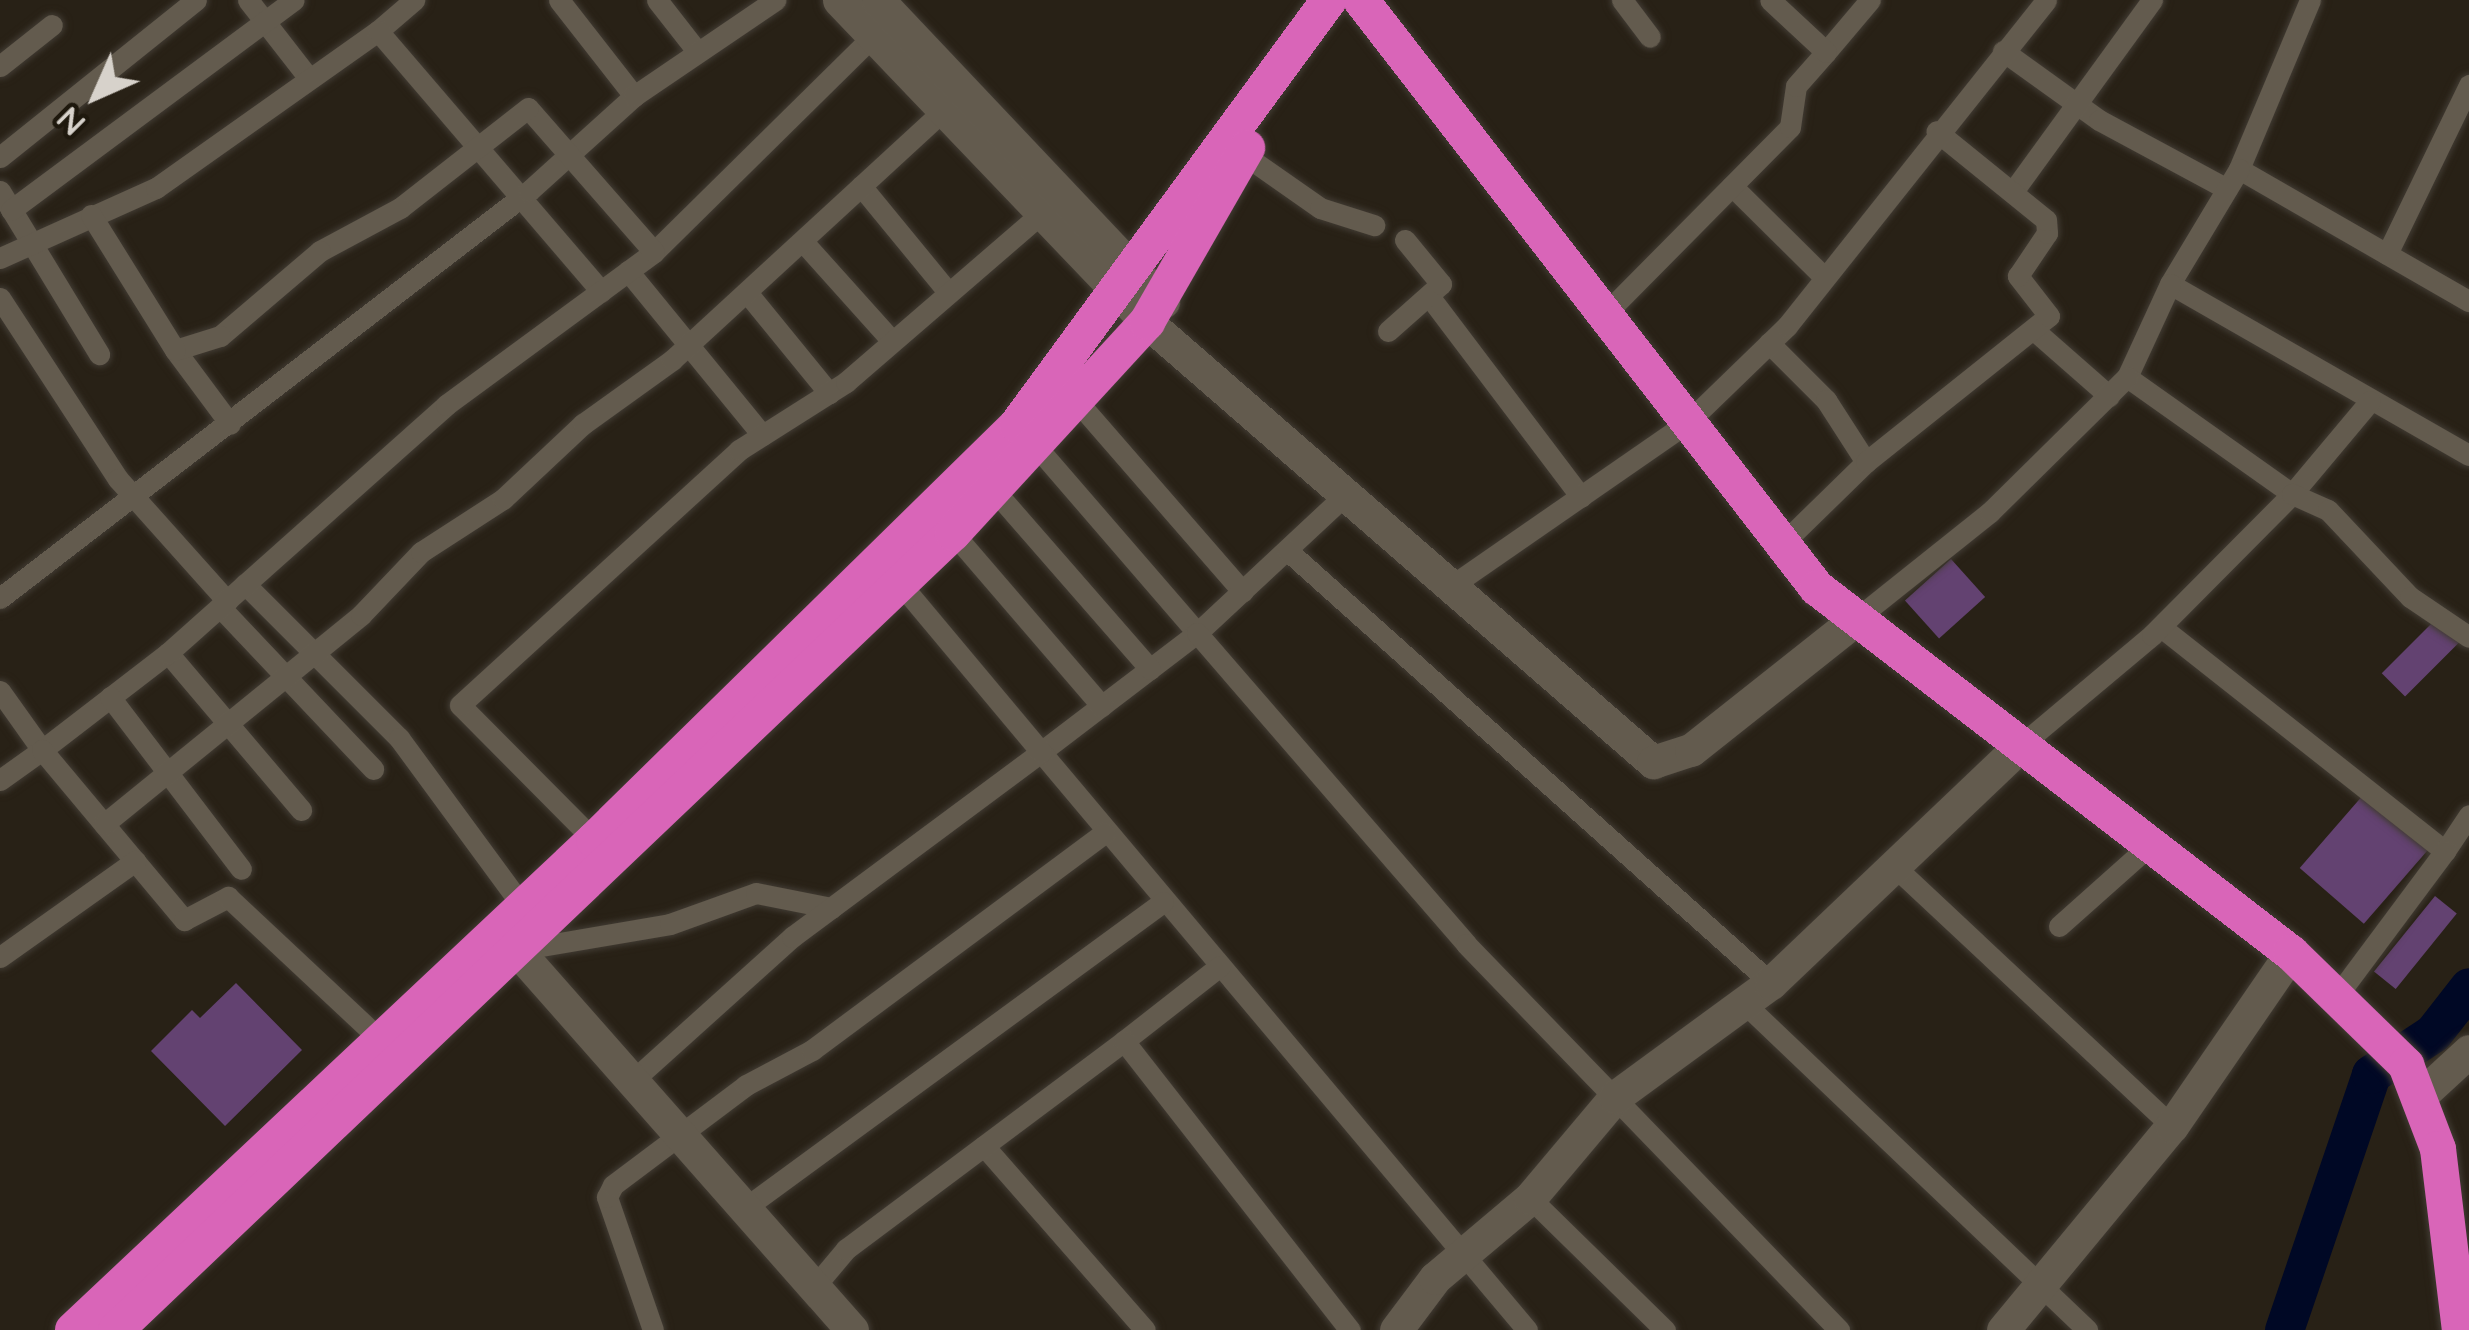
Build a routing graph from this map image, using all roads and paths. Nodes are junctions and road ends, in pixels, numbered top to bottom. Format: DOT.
graph roads {
  1 [pos="196,0"];
  2 [pos="248,0"];
  3 [pos="294,0"];
  4 [pos="414,0"];
  5 [pos="559,0"];
  6 [pos="657,0"];
  7 [pos="775,0"];
  8 [pos="838,0"];
  9 [pos="878,0"];
  10 [pos="1329,0"];
  11 [pos="1622,0"];
  12 [pos="1770,0"];
  13 [pos="1870,0"];
  14 [pos="2046,0"];
  15 [pos="2152,0"];
  16 [pos="2310,0"];
  17 [pos="1367,3"];
  18 [pos="265,22"];
  19 [pos="52,25"];
  20 [pos="378,32"];
  21 [pos="873,36"];
  22 [pos="1650,37"];
  23 [pos="696,50"];
  24 [pos="2002,51"];
  25 [pos="1826,52"];
  26 [pos="0,66"];
  27 [pos="308,77"];
  28 [pos="2469,86"];
  29 [pos="634,96"];
  30 [pos="2077,104"];
  31 [pos="944,110"];
  32 [pos="1936,131"];
  33 [pos="476,143"];
  34 [pos="568,151"];
  35 [pos="1243,154"];
  36 [pos="0,157"];
  37 [pos="2239,169"];
  38 [pos="861,186"];
  39 [pos="1732,186"];
  40 [pos="2227,189"];
  41 [pos="2014,190"];
  42 [pos="523,196"];
  43 [pos="6,200"];
  44 [pos="1042,213"];
  45 [pos="91,214"];
  46 [pos="1374,225"];
  47 [pos="1406,240"];
  48 [pos="805,244"];
  49 [pos="33,245"];
  50 [pos="654,252"];
  51 [pos="2387,254"];
  52 [pos="0,258"];
  53 [pos="628,271"];
  54 [pos="1824,277"];
  55 [pos="1127,282"];
  56 [pos="2170,284"];
  57 [pos="601,291"];
  58 [pos="948,292"];
  59 [pos="749,295"];
  60 [pos="1429,296"];
  61 [pos="0,298"];
  62 [pos="2469,301"];
  63 [pos="1155,312"];
  64 [pos="1605,314"];
  65 [pos="2034,330"];
  66 [pos="1388,331"];
  67 [pos="892,340"];
  68 [pos="1769,343"];
  69 [pos="691,344"];
  70 [pos="176,350"];
  71 [pos="99,354"];
  72 [pos="2128,377"];
  73 [pos="829,392"];
  74 [pos="2109,396"];
  75 [pos="1076,400"];
  76 [pos="2370,400"];
  77 [pos="1688,422"];
  78 [pos="230,424"];
  79 [pos="762,435"];
  80 [pos="1035,446"];
  81 [pos="2469,455"];
  82 [pos="1866,462"];
  83 [pos="993,489"];
  84 [pos="2292,494"];
  85 [pos="1344,496"];
  86 [pos="1580,496"];
  87 [pos="131,497"];
  88 [pos="953,533"];
  89 [pos="1782,544"];
  90 [pos="1288,551"];
  91 [pos="245,584"];
  92 [pos="902,586"];
  93 [pos="3,588"];
  94 [pos="1447,589"];
  95 [pos="1243,592"];
  96 [pos="224,604"];
  97 [pos="1856,619"];
  98 [pos="2161,627"];
  99 [pos="1197,633"];
  100 [pos="2469,637"];
  101 [pos="319,651"];
  102 [pos="168,653"];
  103 [pos="1150,669"];
  104 [pos="291,674"];
  105 [pos="0,691"];
  106 [pos="110,698"];
  107 [pos="1102,706"];
  108 [pos="229,726"];
  109 [pos="2021,745"];
  110 [pos="41,750"];
  111 [pos="1041,752"];
  112 [pos="373,769"];
  113 [pos="167,775"];
  114 [pos="0,780"];
  115 [pos="301,811"];
  116 [pos="2469,814"];
  117 [pos="104,824"];
  118 [pos="1104,833"];
  119 [pos="594,840"];
  120 [pos="2150,845"];
  121 [pos="2445,851"];
  122 [pos="135,861"];
  123 [pos="1894,866"];
  124 [pos="241,869"];
  125 [pos="1162,902"];
  126 [pos="832,908"];
  127 [pos="2059,926"];
  128 [pos="513,929"];
  129 [pos="2291,953"];
  130 [pos="0,957"];
  131 [pos="1220,966"];
  132 [pos="1758,993"];
  133 [pos="2336,997"];
  134 [pos="380,1039"];
  135 [pos="1124,1041"];
  136 [pos="2469,1051"];
  137 [pos="2469,1070"];
  138 [pos="631,1082"];
  139 [pos="2423,1084"];
  140 [pos="1616,1097"];
  141 [pos="2172,1126"];
  142 [pos="677,1133"];
  143 [pos="984,1146"];
  144 [pos="253,1178"];
  145 [pos="1530,1198"];
  146 [pos="745,1208"];
  147 [pos="2469,1223"];
  148 [pos="1466,1252"];
  149 [pos="815,1286"];
  150 [pos="2038,1288"];
  151 [pos="73,1330"];
  152 [pos="116,1330"];
  153 [pos="653,1330"];
  154 [pos="852,1330"];
  155 [pos="1145,1330"];
  156 [pos="1350,1330"];
  157 [pos="1396,1330"];
  158 [pos="1527,1330"];
  159 [pos="1665,1330"];
  160 [pos="1839,1330"];
  161 [pos="2003,1330"];
  162 [pos="2087,1330"];
  163 [pos="2460,1330"];
  1 -- 36 [label="street"];
  2 -- 18 [label="street"];
  3 -- 18 [label="street"];
  4 -- 20 [label="street"];
  5 -- 29 [label="street"];
  6 -- 23 [label="street"];
  7 -- 23 [label="street"];
  8 -- 21 [label="street"];
  9 -- 55 [label="street"];
  10 -- 55 [label="highway"];
  11 -- 22 [label="street"];
  12 -- 25 [label="street"];
  13 -- 25 [label="street"];
  14 -- 24 [label="street"];
  15 -- 30 [label="street"];
  16 -- 37 [label="street"];
  17 -- 35 [label="highway"];
  17 -- 64 [label="highway"];
  18 -- 27 [label="street"];
  18 -- 43 [label="street"];
  19 -- 26 [label="street"];
  20 -- 27 [label="street"];
  20 -- 33 [label="street"];
  21 -- 31 [label="street"];
  21 -- 50 [label="street"];
  23 -- 29 [label="street"];
  24 -- 30 [label="street"];
  24 -- 32 [label="street"];
  25 -- 39 [label="street"];
  27 -- 45 [label="street"];
  28 -- 51 [label="street"];
  29 -- 34 [label="street"];
  30 -- 40 [label="street"];
  30 -- 41 [label="street"];
  31 -- 38 [label="street"];
  31 -- 44 [label="street"];
  32 -- 41 [label="street"];
  32 -- 54 [label="street"];
  33 -- 34 [label="street"];
  33 -- 42 [label="street"];
  33 -- 70 [label="street"];
  34 -- 42 [label="street"];
  34 -- 50 [label="street"];
  35 -- 46 [label="street"];
  35 -- 63 [label="highway"];
  37 -- 40 [label="street"];
  37 -- 51 [label="street"];
  38 -- 48 [label="street"];
  38 -- 58 [label="street"];
  39 -- 54 [label="street"];
  39 -- 64 [label="street"];
  40 -- 56 [label="street"];
  41 -- 65 [label="street"];
  42 -- 57 [label="street"];
  42 -- 78 [label="street"];
  43 -- 49 [label="street"];
  44 -- 55 [label="street"];
  44 -- 58 [label="street"];
  45 -- 49 [label="street"];
  45 -- 70 [label="street"];
  47 -- 60 [label="street"];
  48 -- 59 [label="street"];
  48 -- 67 [label="street"];
  49 -- 52 [label="street"];
  49 -- 71 [label="street"];
  50 -- 53 [label="street"];
  51 -- 62 [label="street"];
  53 -- 57 [label="street"];
  53 -- 69 [label="street"];
  54 -- 68 [label="street"];
  55 -- 63 [label="street"];
  55 -- 119 [label="highway"];
  56 -- 72 [label="street"];
  56 -- 76 [label="street"];
  57 -- 91 [label="street"];
  58 -- 67 [label="street"];
  59 -- 69 [label="street"];
  59 -- 73 [label="street"];
  60 -- 66 [label="street"];
  60 -- 86 [label="street"];
  61 -- 87 [label="street"];
  63 -- 75 [label="highway"];
  63 -- 85 [label="street"];
  64 -- 77 [label="highway"];
  65 -- 74 [label="street"];
  65 -- 82 [label="street"];
  67 -- 73 [label="street"];
  68 -- 77 [label="street"];
  68 -- 82 [label="street"];
  69 -- 79 [label="street"];
  69 -- 101 [label="street"];
  70 -- 78 [label="street"];
  72 -- 74 [label="street"];
  72 -- 84 [label="street"];
  73 -- 79 [label="street"];
  74 -- 97 [label="street"];
  75 -- 80 [label="highway"];
  75 -- 95 [label="street"];
  76 -- 81 [label="street"];
  76 -- 84 [label="street"];
  77 -- 86 [label="street"];
  77 -- 89 [label="highway"];
  78 -- 87 [label="street"];
  79 -- 119 [label="street"];
  80 -- 83 [label="highway"];
  80 -- 99 [label="street"];
  82 -- 89 [label="street"];
  83 -- 88 [label="highway"];
  83 -- 103 [label="street"];
  84 -- 98 [label="street"];
  84 -- 100 [label="street"];
  85 -- 90 [label="street"];
  85 -- 94 [label="street"];
  86 -- 94 [label="street"];
  87 -- 93 [label="street"];
  87 -- 96 [label="street"];
  88 -- 92 [label="highway"];
  88 -- 107 [label="street"];
  89 -- 97 [label="highway"];
  90 -- 95 [label="street"];
  90 -- 132 [label="street"];
  91 -- 96 [label="street"];
  91 -- 101 [label="street"];
  92 -- 111 [label="street"];
  92 -- 128 [label="highway"];
  94 -- 97 [label="street"];
  95 -- 99 [label="street"];
  96 -- 102 [label="street"];
  96 -- 104 [label="street"];
  97 -- 109 [label="highway"];
  98 -- 109 [label="street"];
  98 -- 121 [label="street"];
  99 -- 103 [label="street"];
  99 -- 140 [label="street"];
  101 -- 104 [label="street"];
  101 -- 128 [label="street"];
  102 -- 106 [label="street"];
  102 -- 108 [label="street"];
  103 -- 107 [label="street"];
  104 -- 108 [label="street"];
  104 -- 112 [label="street"];
  105 -- 110 [label="street"];
  106 -- 110 [label="street"];
  106 -- 113 [label="street"];
  107 -- 111 [label="street"];
  108 -- 113 [label="street"];
  108 -- 115 [label="street"];
  109 -- 120 [label="highway"];
  109 -- 123 [label="street"];
  110 -- 114 [label="street"];
  110 -- 117 [label="street"];
  111 -- 118 [label="street"];
  111 -- 126 [label="street"];
  113 -- 117 [label="street"];
  113 -- 124 [label="street"];
  116 -- 121 [label="street"];
  117 -- 122 [label="street"];
  118 -- 125 [label="street"];
  118 -- 142 [label="street"];
  119 -- 128 [label="highway"];
  120 -- 127 [label="street"];
  120 -- 129 [label="highway"];
  121 -- 133 [label="street"];
  122 -- 130 [label="street"];
  122 -- 134 [label="street"];
  123 -- 132 [label="street"];
  123 -- 141 [label="street"];
  125 -- 131 [label="street"];
  125 -- 146 [label="street"];
  126 -- 128 [label="street"];
  126 -- 138 [label="street"];
  128 -- 134 [label="highway"];
  128 -- 138 [label="street"];
  128 -- 144 [label="highway"];
  129 -- 133 [label="highway"];
  129 -- 141 [label="street"];
  131 -- 135 [label="street"];
  131 -- 148 [label="street"];
  132 -- 140 [label="street"];
  132 -- 150 [label="street"];
  133 -- 139 [label="highway"];
  134 -- 144 [label="highway"];
  135 -- 143 [label="street"];
  135 -- 156 [label="street"];
  136 -- 139 [label="street"];
  137 -- 139 [label="street"];
  138 -- 142 [label="street"];
  139 -- 147 [label="highway"];
  139 -- 163 [label="highway"];
  140 -- 145 [label="street"];
  140 -- 160 [label="street"];
  141 -- 150 [label="street"];
  142 -- 146 [label="street"];
  142 -- 153 [label="street"];
  143 -- 149 [label="street"];
  143 -- 155 [label="street"];
  144 -- 151 [label="highway"];
  144 -- 152 [label="highway"];
  145 -- 148 [label="street"];
  145 -- 159 [label="street"];
  146 -- 149 [label="street"];
  148 -- 157 [label="street"];
  148 -- 158 [label="street"];
  149 -- 154 [label="street"];
  150 -- 161 [label="street"];
  150 -- 162 [label="street"];
}
